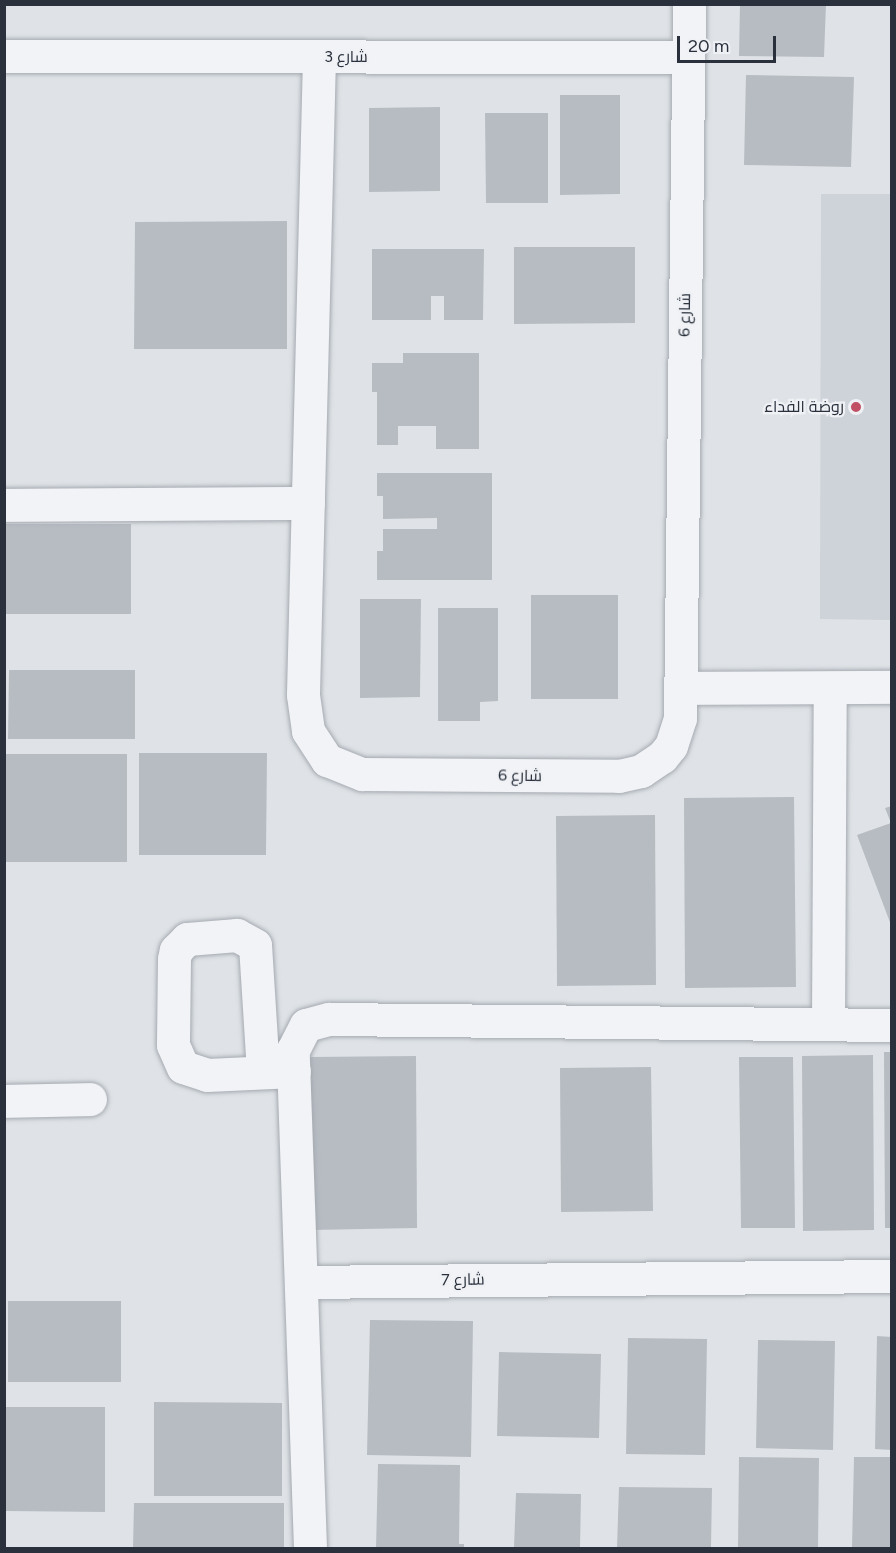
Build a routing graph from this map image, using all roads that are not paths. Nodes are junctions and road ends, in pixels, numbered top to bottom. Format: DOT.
graph roads {
  1 [pos="689,4"];
  2 [pos="4,56"];
  3 [pos="319,57"];
  4 [pos="688,57"];
  5 [pos="308,502"];
  6 [pos="4,505"];
  7 [pos="891,687"];
  8 [pos="681,688"];
  9 [pos="830,689"];
  10 [pos="828,1023"];
  11 [pos="891,1025"];
  12 [pos="278,1072"];
  13 [pos="90,1099"];
  14 [pos="4,1101"];
  15 [pos="891,1276"];
  16 [pos="301,1282"];
  17 [pos="310,1548"];
  1 -- 4 [label="street, شارع 6"];
  2 -- 3 [label="street, شارع 3"];
  3 -- 4 [label="street, شارع 3"];
  3 -- 5 [label="street, شارع 6"];
  4 -- 8 [label="street, شارع 6"];
  5 -- 6 [label="street"];
  5 -- 8 [label="street, شارع 6"];
  7 -- 9 [label="street"];
  8 -- 9 [label="street"];
  9 -- 10 [label="street"];
  10 -- 11 [label="street"];
  10 -- 12 [label="street"];
  12 -- 12 [label="street"];
  12 -- 16 [label="street"];
  13 -- 14 [label="street"];
  15 -- 16 [label="street, شارع 7"];
  16 -- 17 [label="street"];
}
